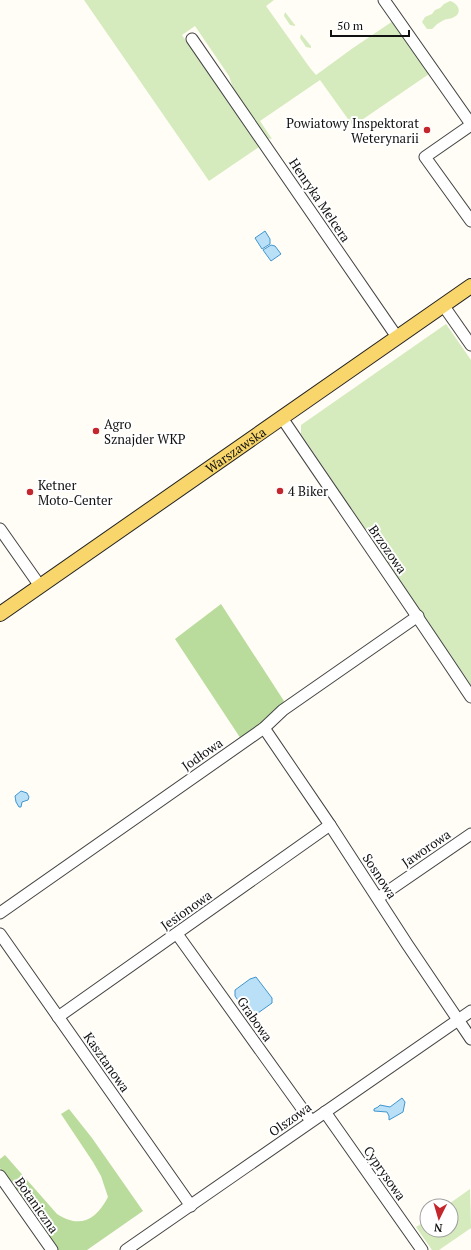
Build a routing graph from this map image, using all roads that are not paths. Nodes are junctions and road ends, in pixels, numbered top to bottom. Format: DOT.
graph roads {
  1 [pos="384,0"];
  2 [pos="192,38"];
  3 [pos="471,125"];
  4 [pos="471,221"];
  5 [pos="471,286"];
  6 [pos="443,305"];
  7 [pos="397,337"];
  8 [pos="471,345"];
  9 [pos="282,418"];
  10 [pos="0,529"];
  11 [pos="40,586"];
  12 [pos="0,614"];
  13 [pos="418,616"];
  14 [pos="471,697"];
  15 [pos="264,728"];
  16 [pos="330,825"];
  17 [pos="471,834"];
  18 [pos="378,898"];
  19 [pos="0,913"];
  20 [pos="0,934"];
  21 [pos="178,934"];
  22 [pos="471,1011"];
  23 [pos="58,1017"];
  24 [pos="458,1020"];
  25 [pos="471,1039"];
  26 [pos="325,1112"];
  27 [pos="311,1121"];
  28 [pos="0,1176"];
  29 [pos="191,1206"];
  30 [pos="52,1250"];
  31 [pos="126,1250"];
  32 [pos="422,1250"];
  1 -- 3 [label="street"];
  2 -- 7 [label="street, Henryka Melcera"];
  3 -- 4 [label="street"];
  5 -- 6 [label="main road, Warszawska"];
  6 -- 7 [label="main road, Warszawska"];
  6 -- 8 [label="street"];
  7 -- 9 [label="main road, Warszawska"];
  9 -- 11 [label="main road, Warszawska"];
  9 -- 13 [label="street, Brzozowa"];
  10 -- 11 [label="street"];
  11 -- 12 [label="main road, Warszawska"];
  13 -- 14 [label="street, Brzozowa"];
  13 -- 15 [label="street, Jodłowa"];
  15 -- 16 [label="street, Sosnowa"];
  15 -- 19 [label="street, Jodłowa"];
  16 -- 18 [label="street, Sosnowa"];
  16 -- 21 [label="street, Jesionowa"];
  17 -- 18 [label="street, Jaworowa"];
  18 -- 24 [label="street, Sosnowa"];
  20 -- 23 [label="street, Kasztanowa"];
  21 -- 23 [label="street, Jesionowa"];
  21 -- 27 [label="street, Grabowa"];
  22 -- 24 [label="street, Olszowa"];
  23 -- 29 [label="street, Kasztanowa"];
  24 -- 25 [label="street, Sosnowa"];
  24 -- 26 [label="street, Olszowa"];
  26 -- 27 [label="street, Olszowa"];
  26 -- 32 [label="street, Cyprysowa"];
  27 -- 29 [label="street, Olszowa"];
  28 -- 30 [label="street, Botaniczna"];
  29 -- 31 [label="street, Olszowa"];
}
